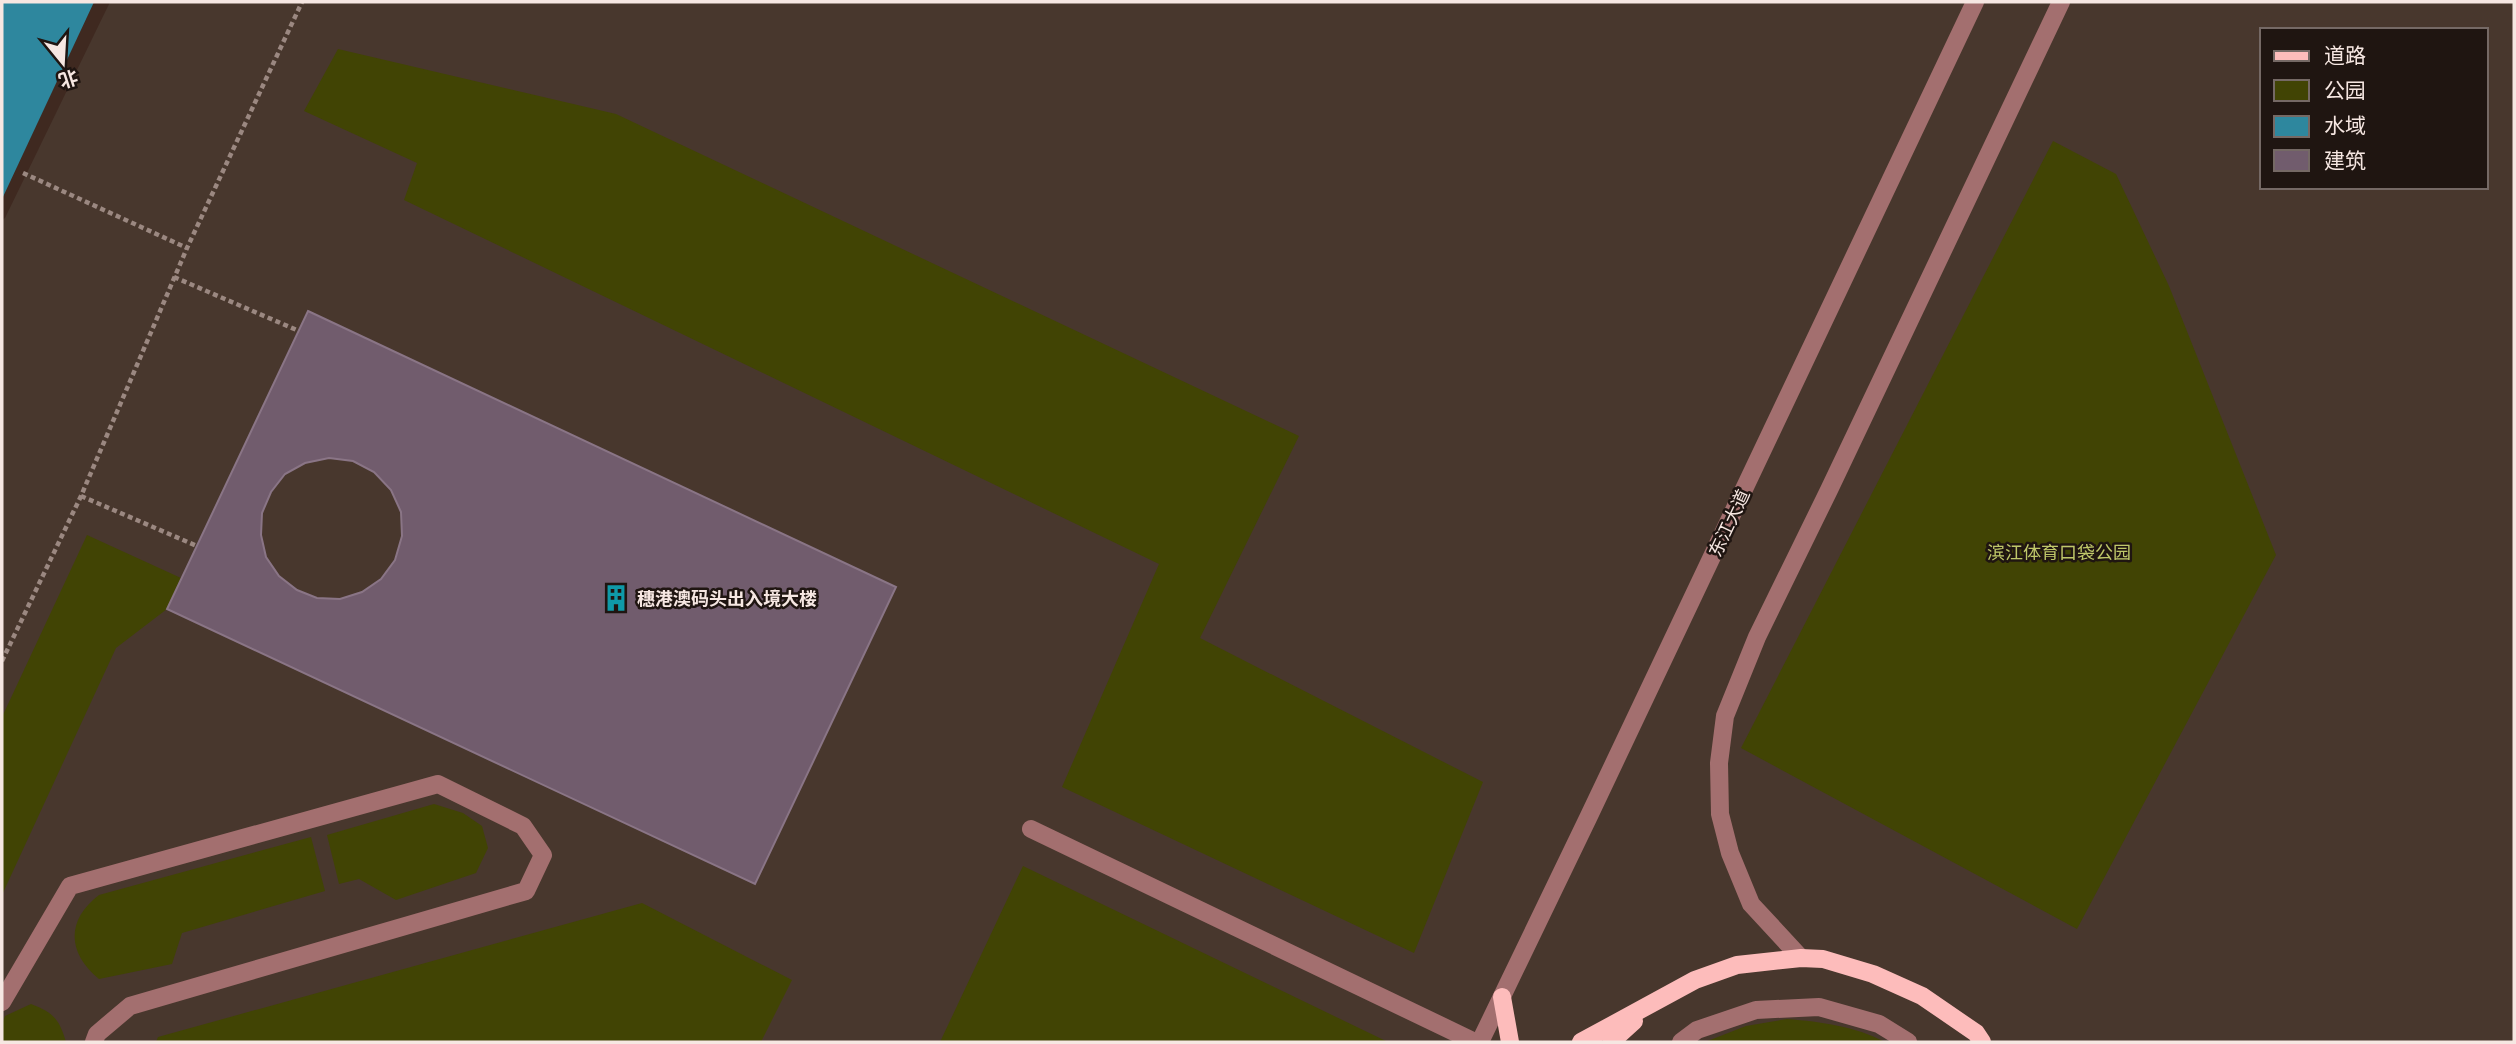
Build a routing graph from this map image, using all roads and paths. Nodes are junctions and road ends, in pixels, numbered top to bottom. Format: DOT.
graph roads {
  1 [pos="302,2"];
  2 [pos="1975,2"];
  3 [pos="2060,2"];
  4 [pos="23,173"];
  5 [pos="187,248"];
  6 [pos="174,277"];
  7 [pos="299,331"];
  8 [pos="81,496"];
  9 [pos="197,546"];
  10 [pos="2,661"];
  11 [pos="1031,829"];
  12 [pos="1801,958"];
  13 [pos="1503,996"];
  14 [pos="1658,1000"];
  15 [pos="2,1002"];
  16 [pos="1979,1038"];
  17 [pos="94,1042"];
  18 [pos="1477,1042"];
  19 [pos="1510,1042"];
  20 [pos="1581,1042"];
  21 [pos="1611,1042"];
  22 [pos="1681,1042"];
  23 [pos="1908,1042"];
  24 [pos="1994,1042"];
  1 -- 5 [label="path"];
  2 -- 13 [label="street, 东江大道"];
  3 -- 12 [label="street"];
  4 -- 5 [label="path"];
  5 -- 6 [label="path"];
  6 -- 7 [label="path"];
  6 -- 8 [label="path"];
  8 -- 9 [label="path"];
  8 -- 10 [label="path"];
  11 -- 18 [label="street"];
  12 -- 14 [label="main road"];
  12 -- 16 [label="main road"];
  13 -- 18 [label="street, 东江大道"];
  13 -- 19 [label="main road"];
  14 -- 20 [label="main road"];
  14 -- 21 [label="main road"];
  15 -- 17 [label="street"];
  16 -- 24 [label="main road"];
  22 -- 23 [label="street"];
}
